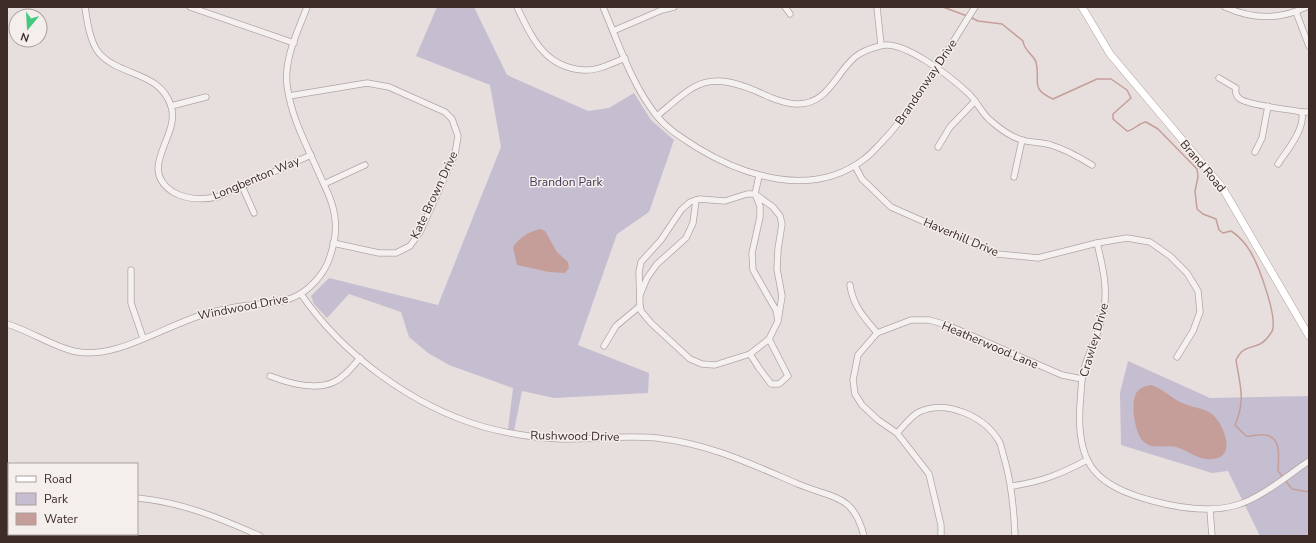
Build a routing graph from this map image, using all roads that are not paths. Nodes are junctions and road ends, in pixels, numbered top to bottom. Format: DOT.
graph roads {
  1 [pos="85,7"];
  2 [pos="190,7"];
  3 [pos="307,7"];
  4 [pos="517,7"];
  5 [pos="603,7"];
  6 [pos="674,7"];
  7 [pos="785,7"];
  8 [pos="877,7"];
  9 [pos="1082,7"];
  10 [pos="1225,7"];
  11 [pos="1306,7"];
  12 [pos="974,9"];
  13 [pos="1296,12"];
  14 [pos="790,14"];
  15 [pos="613,31"];
  16 [pos="294,43"];
  17 [pos="881,45"];
  18 [pos="1309,46"];
  19 [pos="625,58"];
  20 [pos="936,68"];
  21 [pos="1220,78"];
  22 [pos="289,96"];
  23 [pos="206,97"];
  24 [pos="975,101"];
  25 [pos="171,106"];
  26 [pos="1268,106"];
  27 [pos="1302,112"];
  28 [pos="1309,112"];
  29 [pos="657,116"];
  30 [pos="1022,140"];
  31 [pos="938,147"];
  32 [pos="1255,152"];
  33 [pos="311,155"];
  34 [pos="1278,164"];
  35 [pos="365,165"];
  36 [pos="1092,165"];
  37 [pos="855,166"];
  38 [pos="759,176"];
  39 [pos="1014,177"];
  40 [pos="324,184"];
  41 [pos="242,186"];
  42 [pos="755,194"];
  43 [pos="696,200"];
  44 [pos="254,213"];
  45 [pos="333,243"];
  46 [pos="1097,243"];
  47 [pos="131,270"];
  48 [pos="850,285"];
  49 [pos="301,294"];
  50 [pos="640,297"];
  51 [pos="640,306"];
  52 [pos="778,321"];
  53 [pos="7,324"];
  54 [pos="877,334"];
  55 [pos="1309,336"];
  56 [pos="143,338"];
  57 [pos="769,339"];
  58 [pos="604,346"];
  59 [pos="750,354"];
  60 [pos="1177,357"];
  61 [pos="360,358"];
  62 [pos="270,376"];
  63 [pos="1082,379"];
  64 [pos="897,433"];
  65 [pos="1086,460"];
  66 [pos="1309,461"];
  67 [pos="1012,486"];
  68 [pos="138,498"];
  69 [pos="1210,510"];
  70 [pos="260,536"];
  71 [pos="864,536"];
  72 [pos="941,536"];
  73 [pos="1015,536"];
  74 [pos="1212,536"];
  1 -- 25 [label="street, Longbenton Way"];
  2 -- 16 [label="street"];
  3 -- 16 [label="street, Windwood Drive"];
  4 -- 19 [label="street"];
  5 -- 15 [label="street, Brandonway Drive"];
  6 -- 15 [label="street"];
  7 -- 14 [label="street"];
  8 -- 17 [label="street"];
  9 -- 55 [label="main road, Brand Road"];
  10 -- 13 [label="street"];
  11 -- 13 [label="street"];
  12 -- 20 [label="street, Brandonway Drive"];
  13 -- 18 [label="street"];
  15 -- 19 [label="street, Brandonway Drive"];
  16 -- 22 [label="street, Windwood Drive"];
  17 -- 20 [label="street"];
  17 -- 29 [label="street"];
  19 -- 29 [label="street, Brandonway Drive"];
  20 -- 24 [label="street"];
  20 -- 37 [label="street, Brandonway Drive"];
  21 -- 26 [label="street"];
  22 -- 33 [label="street, Windwood Drive"];
  22 -- 45 [label="street, Kate Brown Drive"];
  23 -- 25 [label="street"];
  24 -- 30 [label="street"];
  24 -- 31 [label="street"];
  25 -- 41 [label="street, Longbenton Way"];
  26 -- 27 [label="street"];
  26 -- 32 [label="street"];
  27 -- 28 [label="street"];
  27 -- 34 [label="street"];
  29 -- 38 [label="street, Brandonway Drive"];
  30 -- 36 [label="street"];
  30 -- 39 [label="street"];
  33 -- 40 [label="street, Windwood Drive"];
  33 -- 41 [label="street, Longbenton Way"];
  35 -- 40 [label="street"];
  37 -- 38 [label="street, Brandonway Drive"];
  37 -- 46 [label="street, Haverhill Drive"];
  38 -- 42 [label="street"];
  40 -- 45 [label="street, Windwood Drive"];
  41 -- 44 [label="street"];
  42 -- 43 [label="street"];
  42 -- 52 [label="street"];
  42 -- 52 [label="street"];
  43 -- 50 [label="street"];
  43 -- 50 [label="street"];
  45 -- 49 [label="street, Windwood Drive"];
  46 -- 60 [label="street, Haverhill Drive"];
  46 -- 63 [label="street, Crawley Drive"];
  47 -- 56 [label="street"];
  48 -- 54 [label="street"];
  49 -- 56 [label="street, Windwood Drive"];
  49 -- 61 [label="street, Rushwood Drive"];
  50 -- 51 [label="street"];
  51 -- 58 [label="street"];
  51 -- 59 [label="street"];
  52 -- 57 [label="street"];
  53 -- 56 [label="street, Windwood Drive"];
  54 -- 63 [label="street, Heatherwood Lane"];
  54 -- 64 [label="street, Heatherwood Lane"];
  57 -- 59 [label="street"];
  57 -- 59 [label="street"];
  61 -- 62 [label="street"];
  61 -- 71 [label="street, Rushwood Drive"];
  63 -- 65 [label="street, Crawley Drive"];
  64 -- 67 [label="street"];
  64 -- 72 [label="street, Heatherwood Lane"];
  65 -- 67 [label="street"];
  65 -- 69 [label="street"];
  66 -- 69 [label="street"];
  67 -- 73 [label="street"];
  68 -- 70 [label="street"];
  69 -- 74 [label="street"];
}
